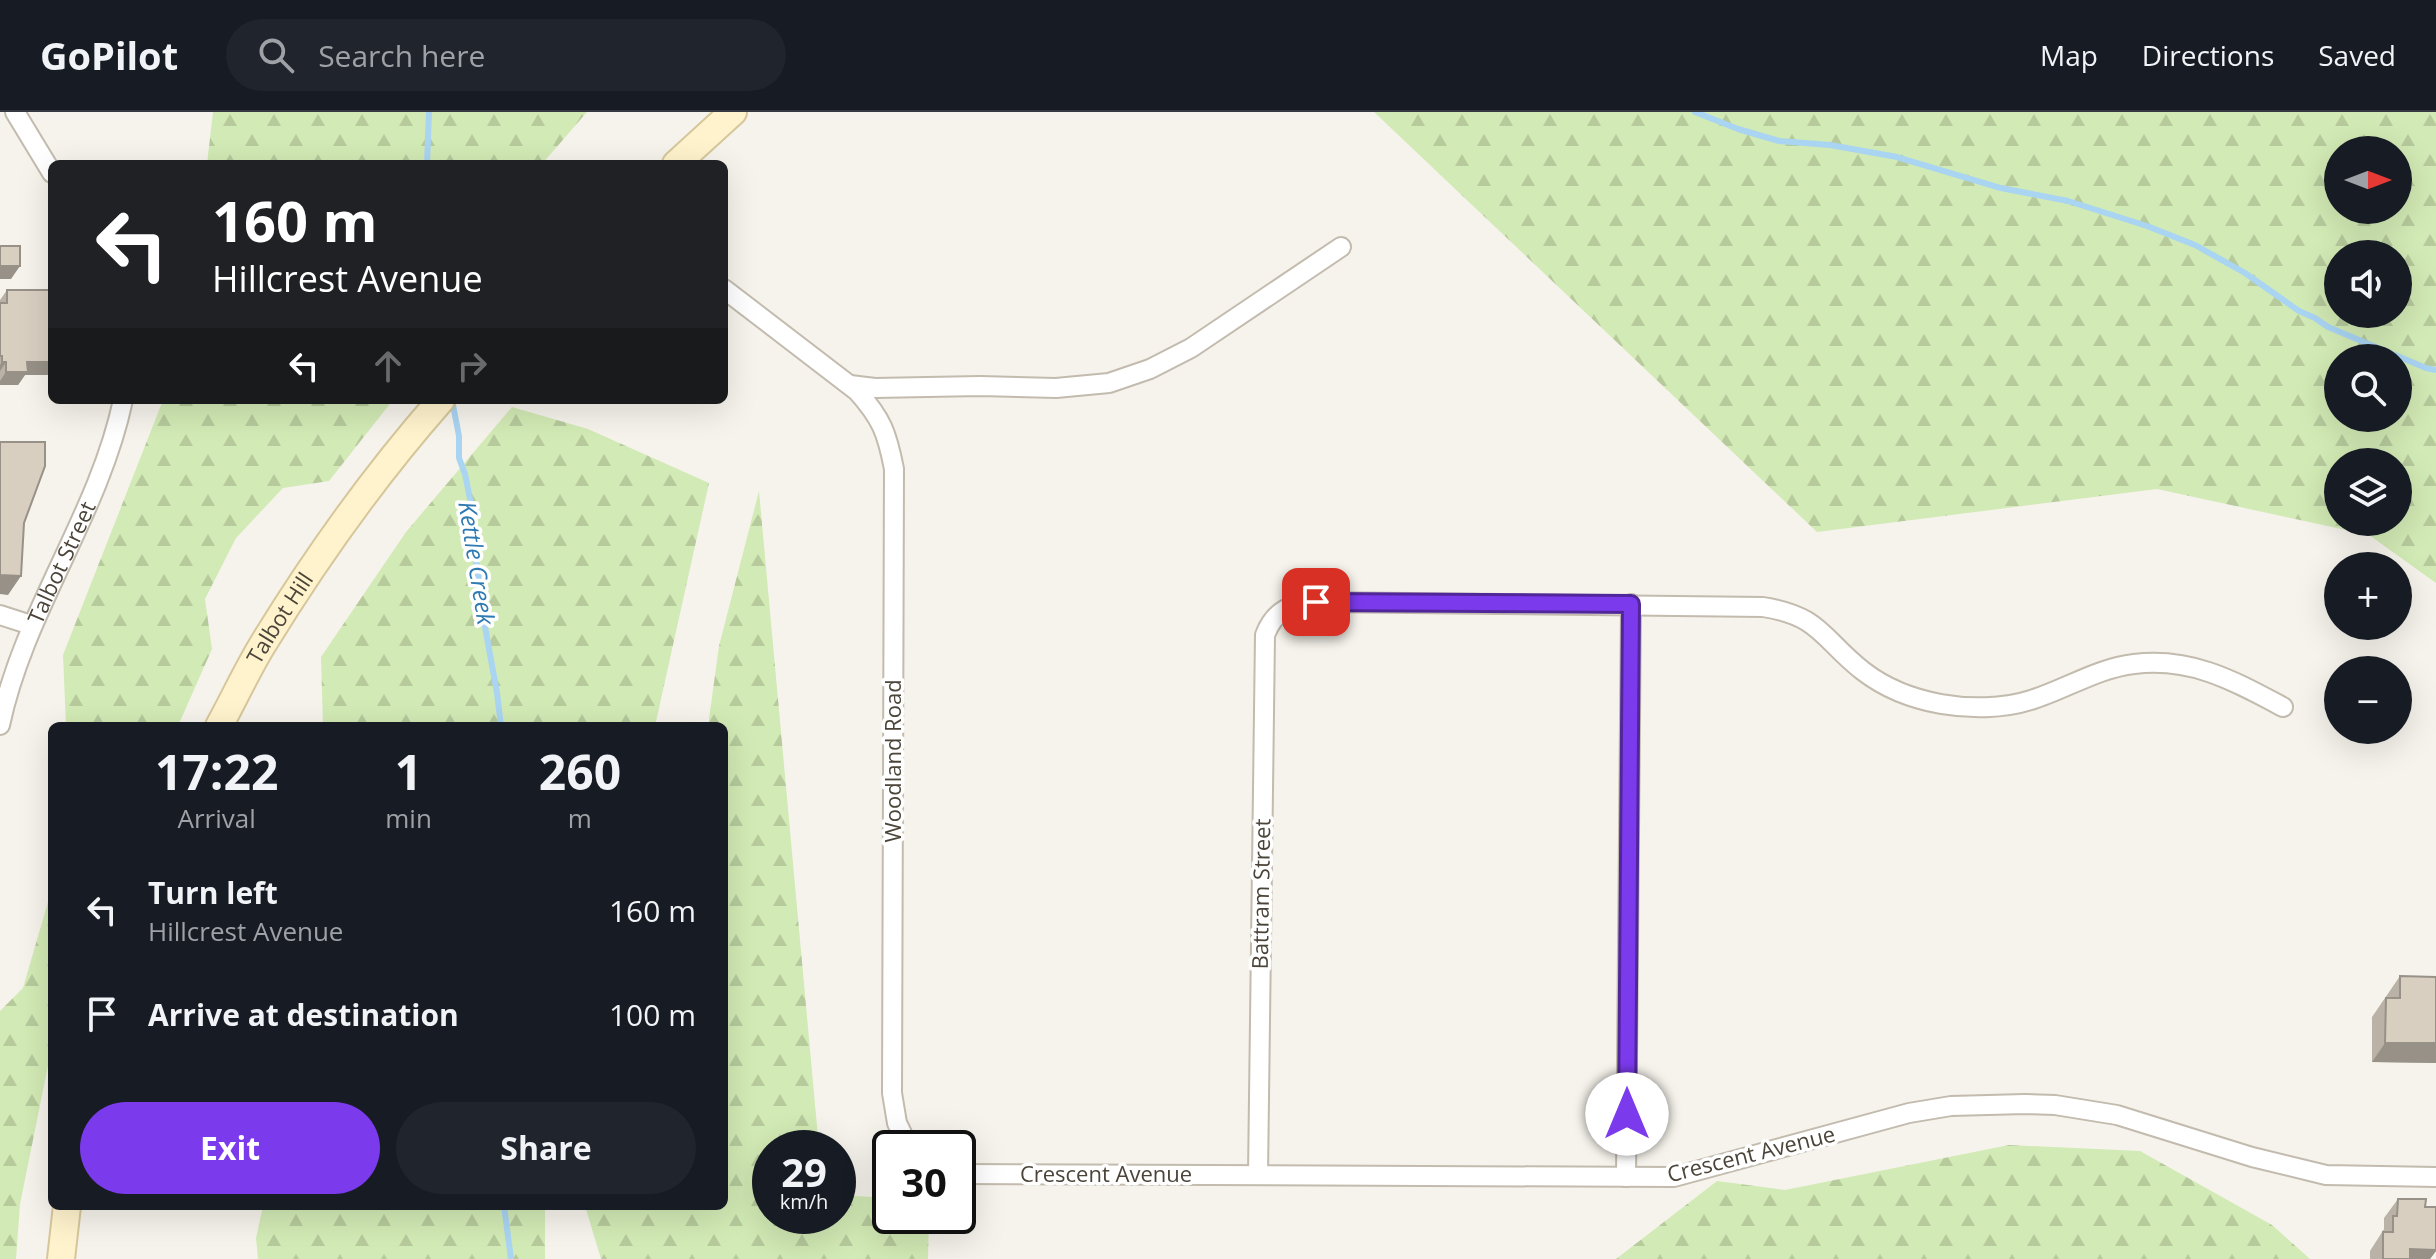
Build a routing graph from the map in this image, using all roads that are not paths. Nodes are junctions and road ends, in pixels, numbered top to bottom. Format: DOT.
graph roads {
  1 [pos="15,112"];
  2 [pos="733,112"];
  3 [pos="680,160"];
  4 [pos="48,166"];
  5 [pos="1341,247"];
  6 [pos="728,292"];
  7 [pos="850,385"];
  8 [pos="122,404"];
  9 [pos="438,404"];
  10 [pos="1631,604"];
  11 [pos="0,615"];
  12 [pos="31,625"];
  13 [pos="2283,707"];
  14 [pos="221,722"];
  15 [pos="0,725"];
  16 [pos="900,1130"];
  17 [pos="976,1174"];
  18 [pos="1258,1175"];
  19 [pos="1626,1177"];
  20 [pos="2436,1177"];
  21 [pos="67,1210"];
  22 [pos="61,1259"];
  1 -- 4 [label="street"];
  2 -- 3 [label="main road"];
  5 -- 7 [label="street"];
  6 -- 7 [label="street, Woodland Road"];
  7 -- 16 [label="street, Woodland Road"];
  8 -- 12 [label="street, Talbot Street"];
  9 -- 14 [label="main road, Talbot Hill"];
  10 -- 13 [label="street"];
  10 -- 18 [label="street, Battram Street"];
  10 -- 19 [label="street"];
  11 -- 12 [label="street"];
  12 -- 15 [label="street, Talbot Street"];
  17 -- 18 [label="street, Crescent Avenue"];
  18 -- 19 [label="street, Crescent Avenue"];
  19 -- 20 [label="street, Crescent Avenue"];
  21 -- 22 [label="main road"];
}
